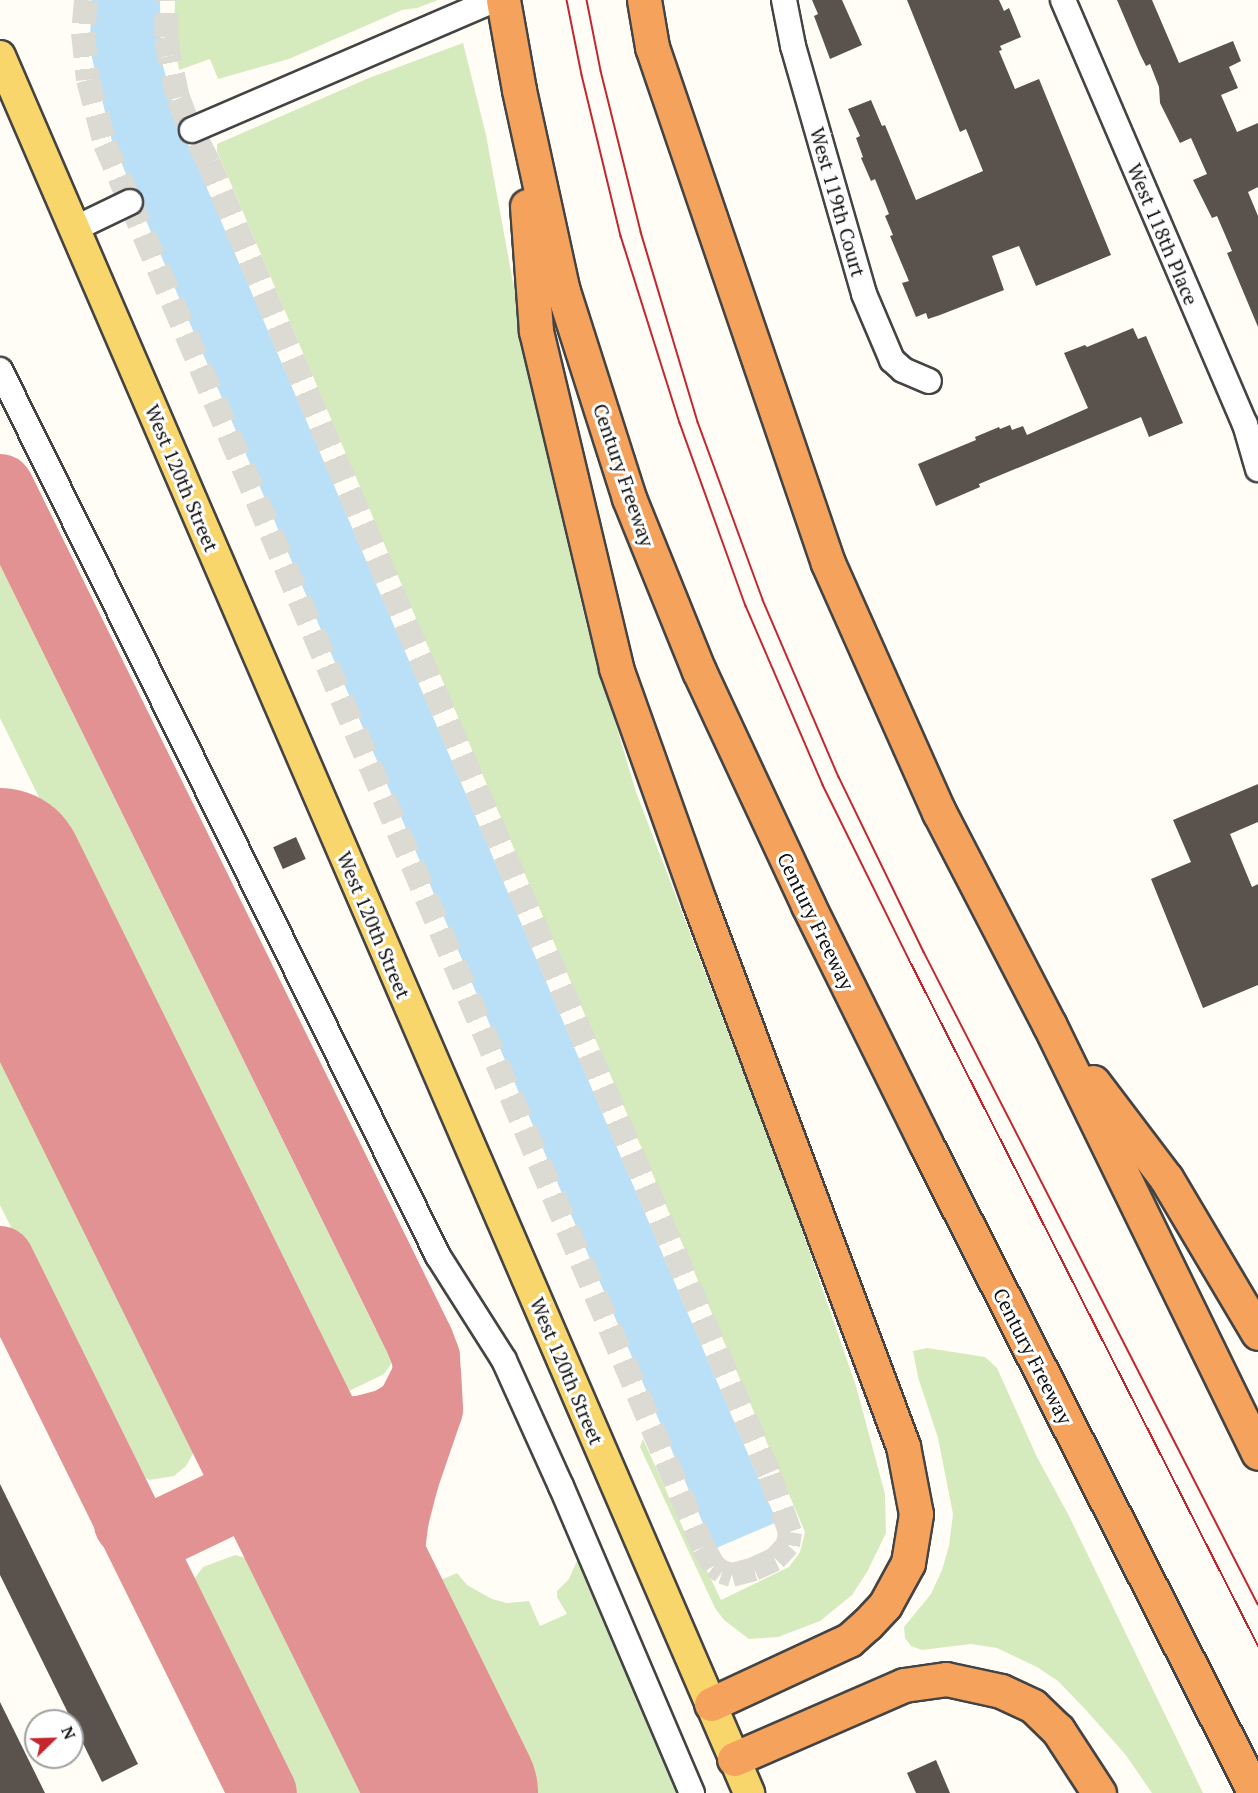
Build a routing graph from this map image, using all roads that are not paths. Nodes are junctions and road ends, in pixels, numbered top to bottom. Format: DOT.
graph roads {
  1 [pos="494,0"];
  2 [pos="503,0"];
  3 [pos="644,0"];
  4 [pos="784,0"];
  5 [pos="1063,0"];
  6 [pos="0,56"];
  7 [pos="519,90"];
  8 [pos="192,130"];
  9 [pos="130,202"];
  10 [pos="74,229"];
  11 [pos="0,370"];
  12 [pos="929,381"];
  13 [pos="1258,469"];
  14 [pos="1049,1024"];
  15 [pos="1258,1333"];
  16 [pos="1258,1453"];
  17 [pos="711,1704"];
  18 [pos="734,1759"];
  19 [pos="692,1793"];
  20 [pos="748,1793"];
  21 [pos="1099,1793"];
  22 [pos="1256,1793"];
  1 -- 8 [label="street"];
  2 -- 7 [label="highway, Century Freeway"];
  3 -- 14 [label="highway"];
  4 -- 12 [label="street, West 119th Court"];
  5 -- 13 [label="street, West 118th Place"];
  6 -- 10 [label="main road, West 120th Street"];
  7 -- 17 [label="highway"];
  7 -- 22 [label="highway, Century Freeway"];
  9 -- 10 [label="street"];
  10 -- 17 [label="main road, West 120th Street"];
  11 -- 19 [label="street"];
  14 -- 15 [label="highway"];
  14 -- 16 [label="highway"];
  17 -- 18 [label="main road, West 120th Street"];
  18 -- 20 [label="main road, West 120th Street"];
  18 -- 21 [label="highway"];
}
